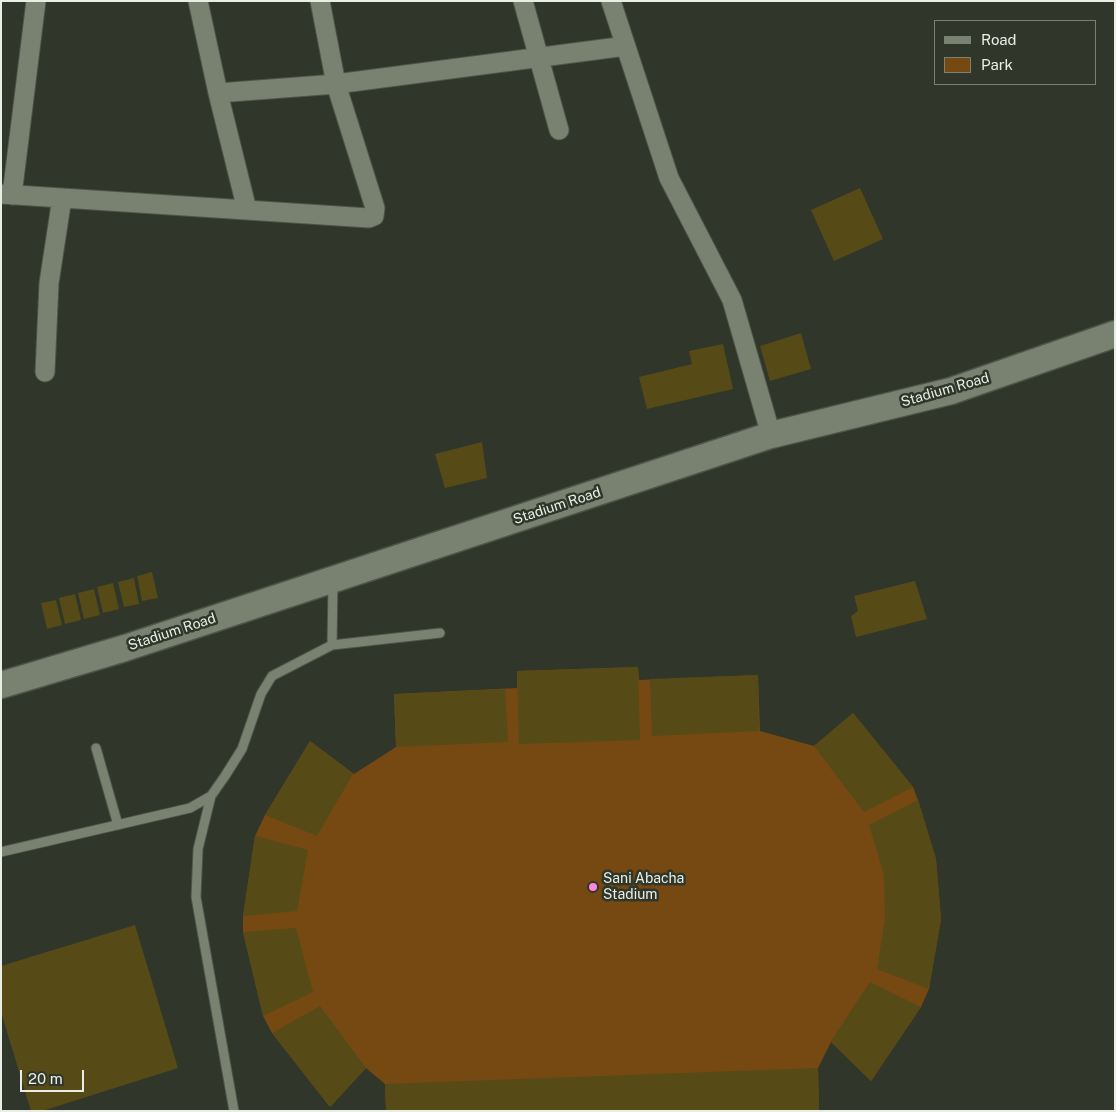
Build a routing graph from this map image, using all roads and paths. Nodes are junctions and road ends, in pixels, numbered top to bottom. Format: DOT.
graph roads {
  1 [pos="36,1"];
  2 [pos="198,1"];
  3 [pos="320,1"];
  4 [pos="523,1"];
  5 [pos="611,1"];
  6 [pos="626,46"];
  7 [pos="539,58"];
  8 [pos="336,84"];
  9 [pos="218,93"];
  10 [pos="558,130"];
  11 [pos="7,195"];
  12 [pos="62,198"];
  13 [pos="247,210"];
  14 [pos="1115,334"];
  15 [pos="45,372"];
  16 [pos="771,435"];
  17 [pos="333,579"];
  18 [pos="440,633"];
  19 [pos="332,645"];
  20 [pos="1,685"];
  21 [pos="96,748"];
  22 [pos="211,796"];
  23 [pos="118,825"];
  24 [pos="1,852"];
  25 [pos="234,1111"];
  1 -- 11 [label="street"];
  2 -- 9 [label="street"];
  3 -- 8 [label="street"];
  4 -- 7 [label="street"];
  5 -- 6 [label="street"];
  6 -- 7 [label="street"];
  6 -- 16 [label="street"];
  7 -- 8 [label="street"];
  7 -- 10 [label="street"];
  8 -- 9 [label="street"];
  8 -- 13 [label="street"];
  9 -- 13 [label="street"];
  11 -- 12 [label="street"];
  12 -- 13 [label="street"];
  12 -- 15 [label="street"];
  14 -- 16 [label="street, Stadium Road"];
  16 -- 17 [label="street, Stadium Road"];
  17 -- 19 [label="lane"];
  17 -- 20 [label="street, Stadium Road"];
  18 -- 19 [label="lane"];
  19 -- 22 [label="lane"];
  21 -- 23 [label="lane"];
  22 -- 23 [label="lane"];
  22 -- 25 [label="lane"];
  23 -- 24 [label="lane"];
}
